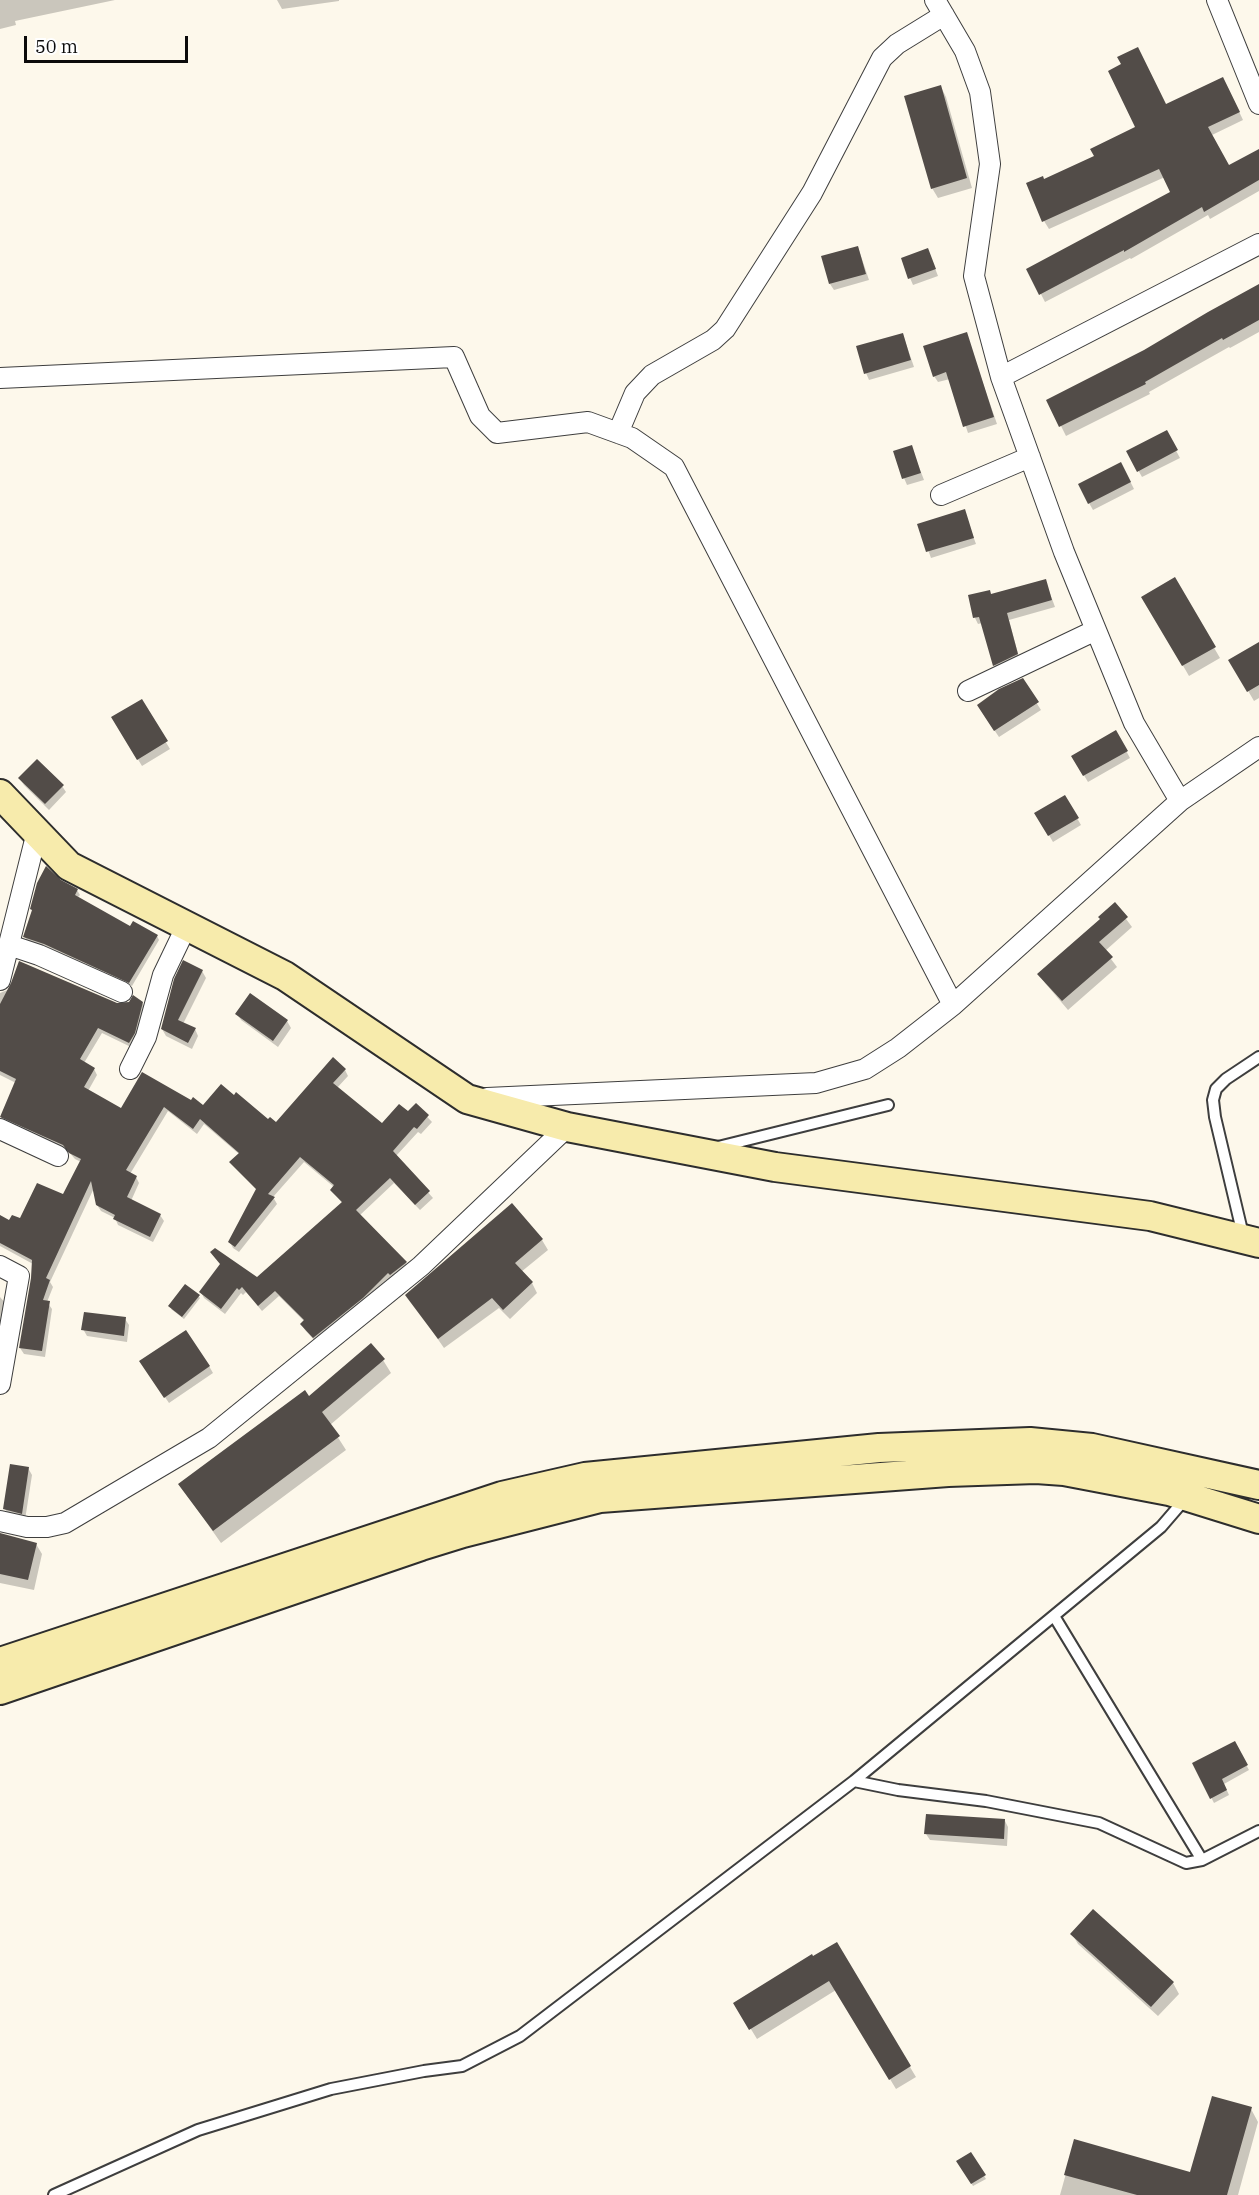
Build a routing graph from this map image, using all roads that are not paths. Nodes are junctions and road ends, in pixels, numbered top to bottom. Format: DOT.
graph roads {
  1 [pos="1217,0"];
  2 [pos="940,8"];
  3 [pos="1259,104"];
  4 [pos="1259,244"];
  5 [pos="1001,377"];
  6 [pos="0,378"];
  7 [pos="618,433"];
  8 [pos="1030,457"];
  9 [pos="941,495"];
  10 [pos="1096,630"];
  11 [pos="968,692"];
  12 [pos="1259,747"];
  13 [pos="0,794"];
  14 [pos="1179,801"];
  15 [pos="36,832"];
  16 [pos="187,926"];
  17 [pos="9,945"];
  18 [pos="0,980"];
  19 [pos="122,992"];
  20 [pos="953,1005"];
  21 [pos="1259,1057"];
  22 [pos="130,1069"];
  23 [pos="467,1099"];
  24 [pos="888,1106"];
  25 [pos="567,1127"];
  26 [pos="0,1129"];
  27 [pos="698,1152"];
  28 [pos="58,1156"];
  29 [pos="1251,1241"];
  30 [pos="0,1266"];
  31 [pos="0,1384"];
  32 [pos="1259,1485"];
  33 [pos="1188,1496"];
  34 [pos="1259,1519"];
  35 [pos="0,1521"];
  36 [pos="1054,1616"];
  37 [pos="0,1662"];
  38 [pos="0,1690"];
  39 [pos="854,1781"];
  40 [pos="1259,1831"];
  41 [pos="1202,1860"];
  42 [pos="54,2195"];
  1 -- 3 [label="street"];
  2 -- 5 [label="street"];
  2 -- 7 [label="street"];
  4 -- 5 [label="street"];
  5 -- 8 [label="street"];
  6 -- 7 [label="street"];
  7 -- 20 [label="street"];
  8 -- 9 [label="street"];
  8 -- 10 [label="street"];
  10 -- 11 [label="street"];
  10 -- 14 [label="street"];
  12 -- 14 [label="street"];
  13 -- 15 [label="main road"];
  14 -- 20 [label="street"];
  15 -- 16 [label="main road"];
  15 -- 17 [label="street"];
  16 -- 22 [label="street"];
  16 -- 23 [label="main road"];
  17 -- 18 [label="street"];
  17 -- 19 [label="street"];
  20 -- 23 [label="street"];
  21 -- 29 [label="lane"];
  23 -- 25 [label="main road"];
  24 -- 27 [label="lane"];
  25 -- 27 [label="main road"];
  25 -- 35 [label="street"];
  26 -- 28 [label="street"];
  27 -- 29 [label="main road"];
  30 -- 31 [label="street"];
  32 -- 37 [label="main road"];
  33 -- 34 [label="main road"];
  33 -- 36 [label="lane"];
  33 -- 38 [label="main road"];
  36 -- 39 [label="lane"];
  36 -- 41 [label="lane"];
  39 -- 41 [label="lane"];
  39 -- 42 [label="lane"];
  40 -- 41 [label="lane"];
}
